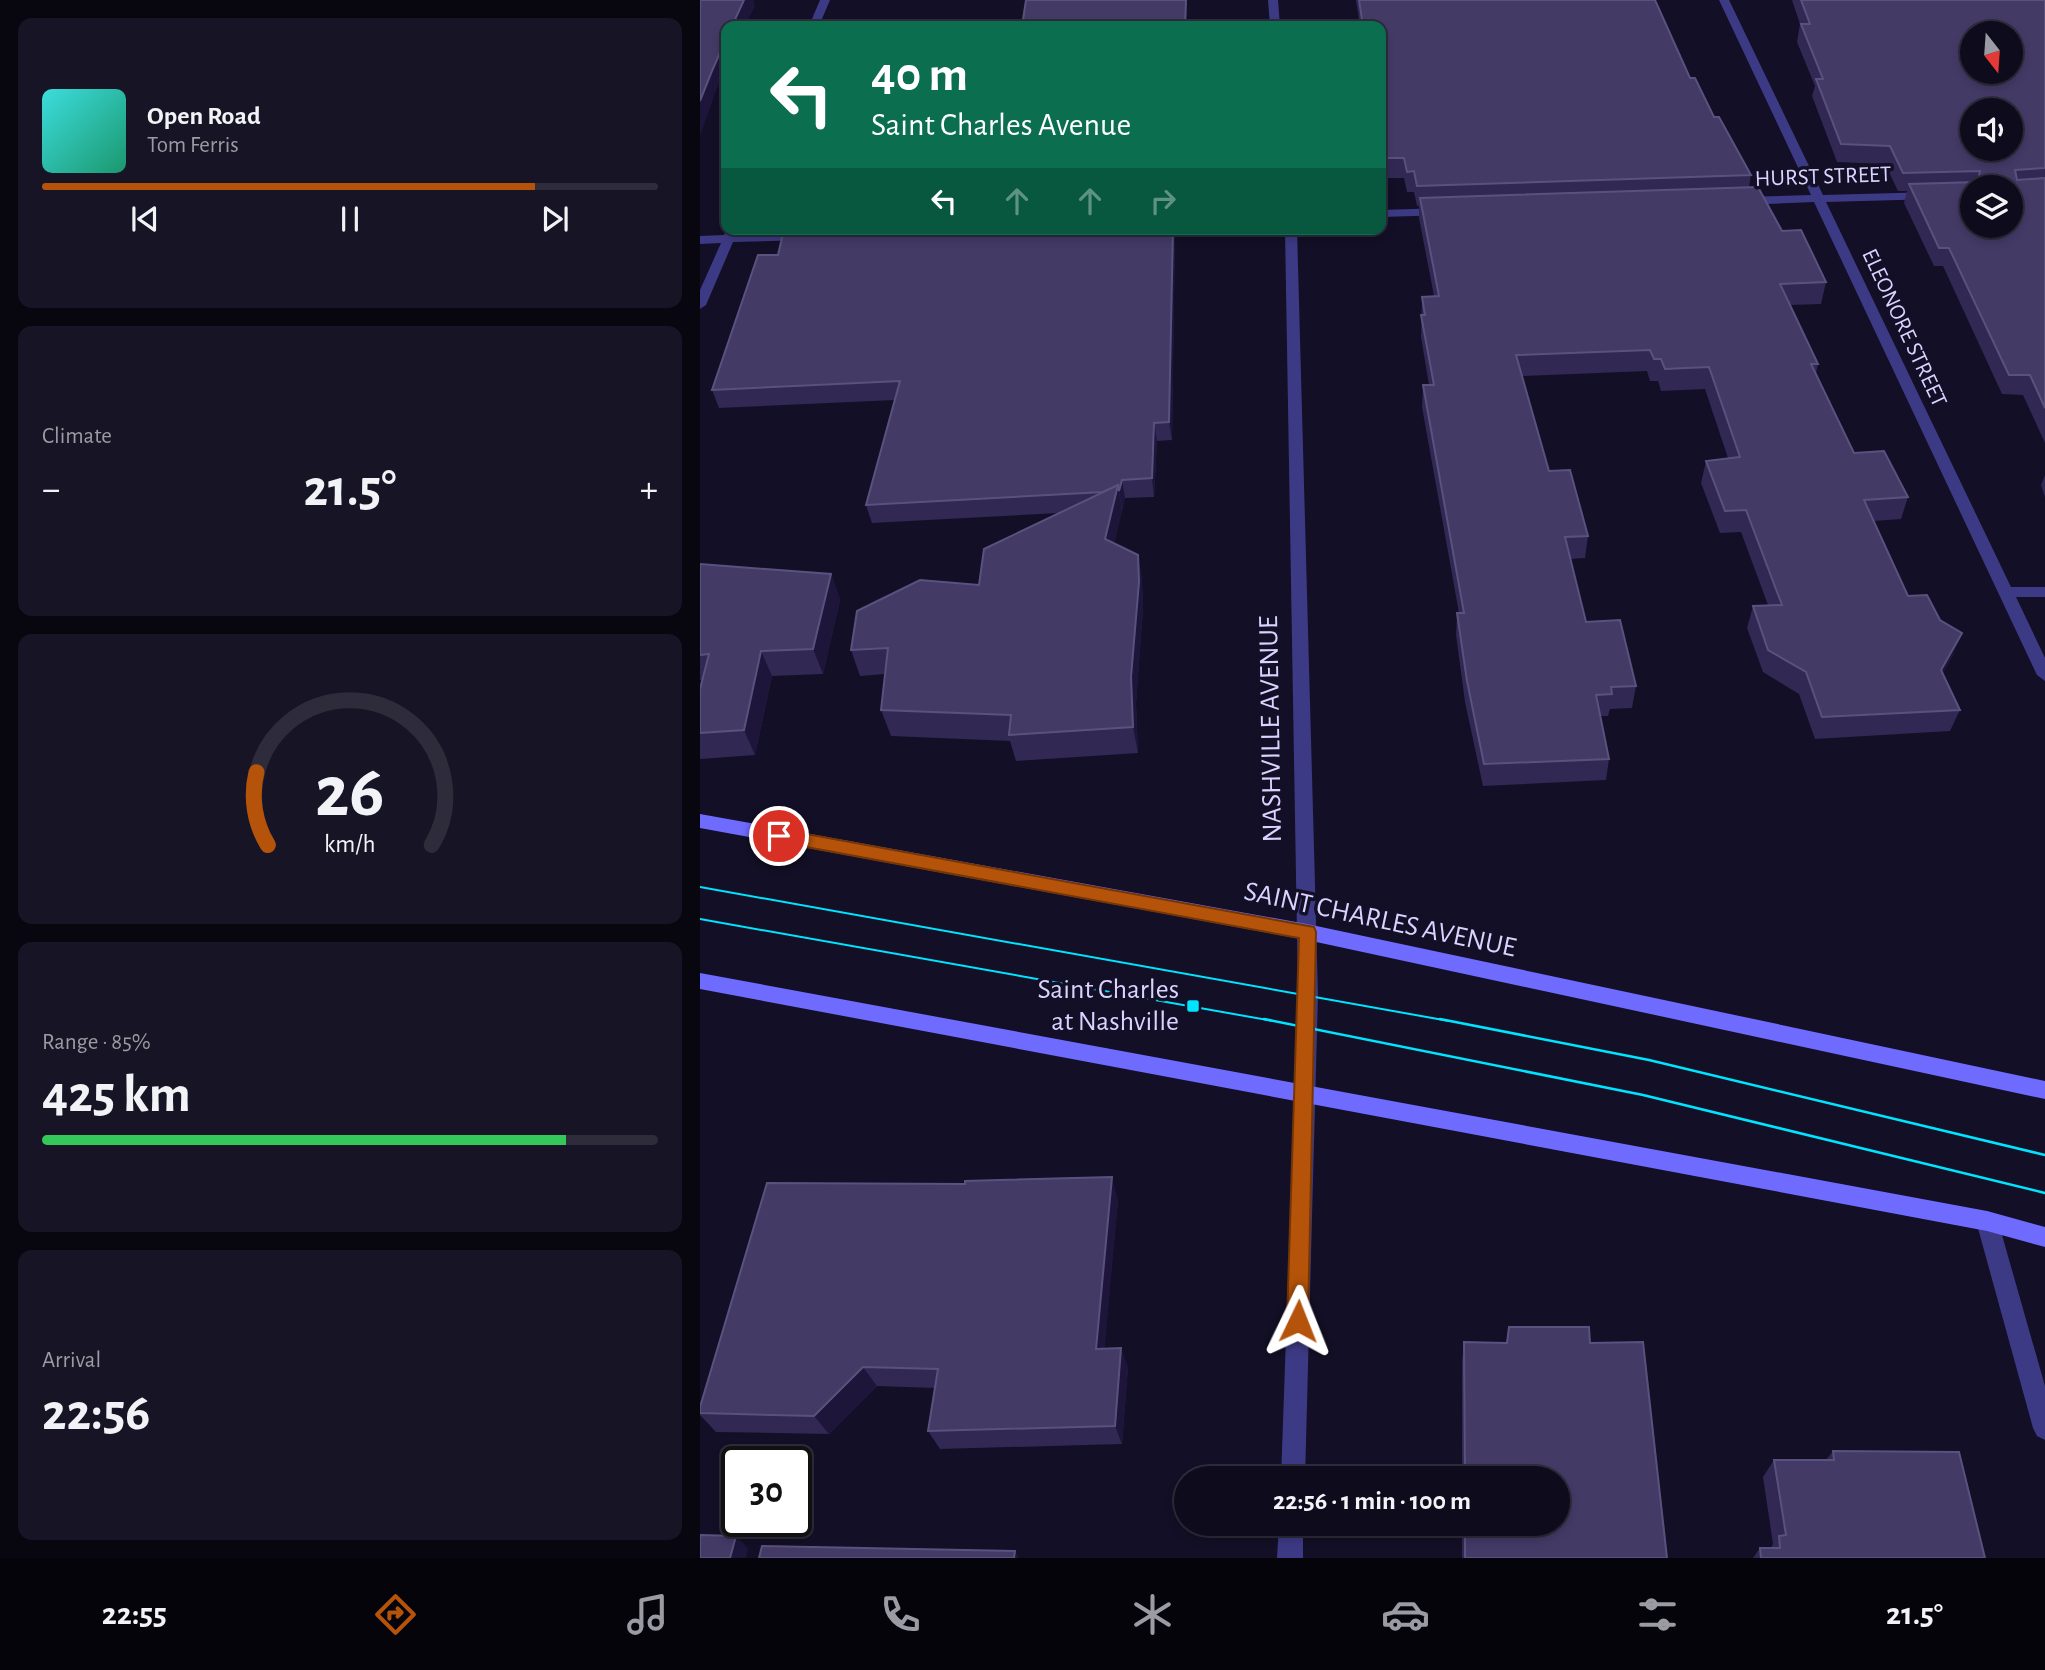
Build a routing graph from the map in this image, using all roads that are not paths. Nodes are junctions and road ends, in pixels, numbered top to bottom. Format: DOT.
graph roads {
  1 [pos="825,0"];
  2 [pos="1273,0"];
  3 [pos="1724,0"];
  4 [pos="816,21"];
  5 [pos="1275,21"];
  6 [pos="1960,194"];
  7 [pos="1820,197"];
  8 [pos="1724,201"];
  9 [pos="1463,211"];
  10 [pos="1386,215"];
  11 [pos="726,235"];
  12 [pos="731,235"];
  13 [pos="1291,235"];
  14 [pos="700,240"];
  15 [pos="700,305"];
  16 [pos="2004,592"];
  17 [pos="2045,592"];
  18 [pos="2045,675"];
  19 [pos="700,821"];
  20 [pos="1307,932"];
  21 [pos="700,981"];
  22 [pos="2045,1090"];
  23 [pos="1306,1094"];
  24 [pos="1987,1222"];
  25 [pos="2045,1237"];
  26 [pos="2045,1428"];
  27 [pos="1293,1466"];
  28 [pos="1291,1536"];
  29 [pos="1290,1558"];
  1 -- 4 [label="street"];
  2 -- 5 [label="street"];
  3 -- 7 [label="street, ELEONORE STREET"];
  6 -- 7 [label="street, HURST STREET"];
  7 -- 8 [label="street, HURST STREET"];
  7 -- 16 [label="street, ELEONORE STREET"];
  9 -- 10 [label="street"];
  11 -- 14 [label="street"];
  12 -- 15 [label="street"];
  13 -- 20 [label="street, NASHVILLE AVENUE"];
  16 -- 17 [label="street"];
  16 -- 18 [label="street, ELEONORE STREET"];
  19 -- 20 [label="main road, SAINT CHARLES AVENUE"];
  20 -- 22 [label="main road, SAINT CHARLES AVENUE"];
  20 -- 23 [label="street, NASHVILLE AVENUE"];
  21 -- 23 [label="main road"];
  23 -- 24 [label="main road"];
  23 -- 27 [label="street, NASHVILLE AVENUE"];
  24 -- 25 [label="main road"];
  24 -- 26 [label="street"];
  28 -- 29 [label="street"];
}
